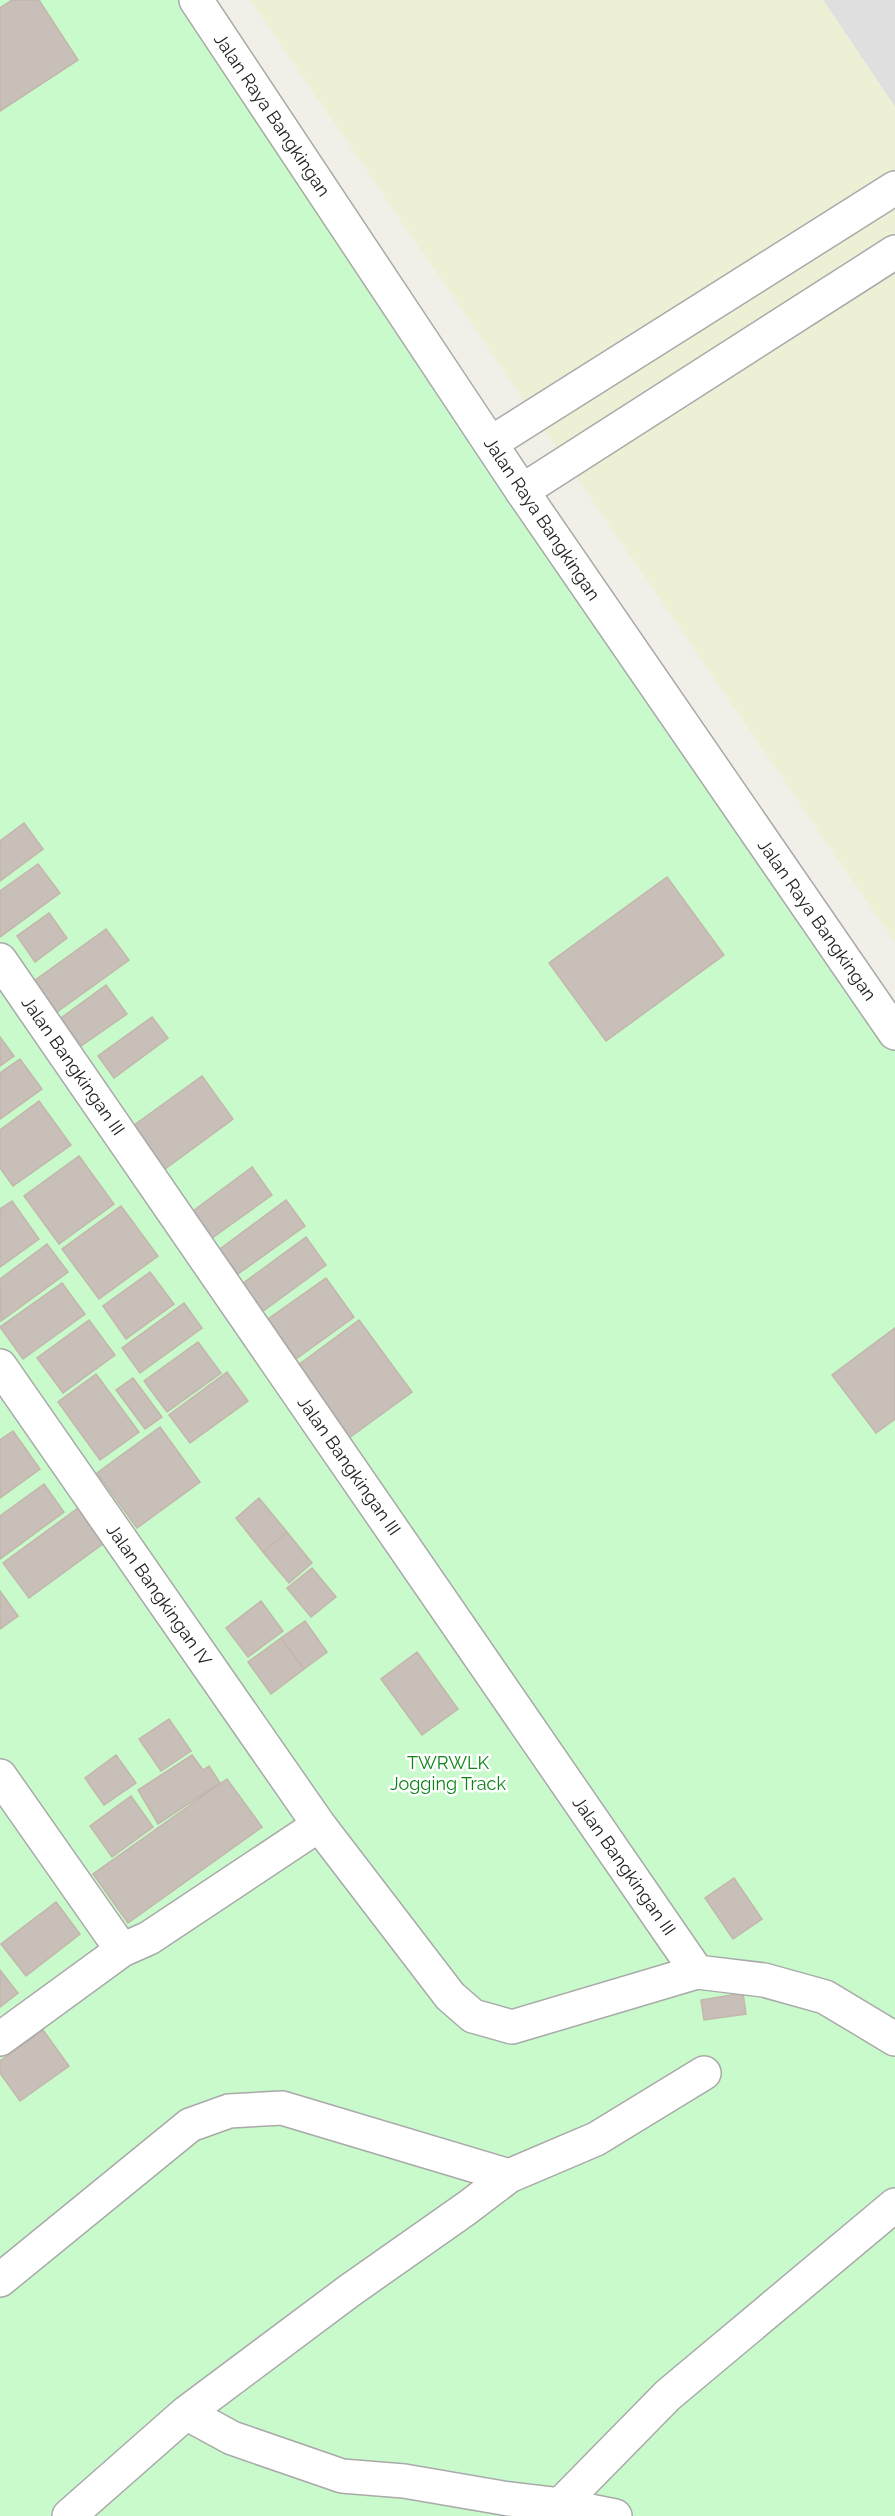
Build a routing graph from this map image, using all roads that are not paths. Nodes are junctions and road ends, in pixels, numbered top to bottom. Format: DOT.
graph roads {
  1 [pos="196,0"];
  2 [pos="895,188"];
  3 [pos="895,252"];
  4 [pos="491,443"];
  5 [pos="522,491"];
  6 [pos="0,960"];
  7 [pos="895,1034"];
  8 [pos="0,1366"];
  9 [pos="0,1776"];
  10 [pos="319,1825"];
  11 [pos="122,1950"];
  12 [pos="697,1972"];
  13 [pos="0,2039"];
  14 [pos="895,2039"];
  15 [pos="704,2073"];
  16 [pos="509,2176"];
  17 [pos="895,2205"];
  18 [pos="0,2280"];
  19 [pos="186,2413"];
  20 [pos="560,2505"];
  21 [pos="69,2516"];
  22 [pos="615,2516"];
  1 -- 4 [label="street, Jalan Raya Bangkingan"];
  2 -- 4 [label="street"];
  3 -- 5 [label="street"];
  4 -- 5 [label="street, Jalan Raya Bangkingan"];
  5 -- 7 [label="street, Jalan Raya Bangkingan"];
  6 -- 12 [label="street, Jalan Bangkingan III"];
  8 -- 10 [label="street, Jalan Bangkingan IV"];
  9 -- 11 [label="street"];
  10 -- 11 [label="street"];
  10 -- 12 [label="street, Jalan Bangkingan IV"];
  11 -- 13 [label="street"];
  12 -- 14 [label="street"];
  15 -- 16 [label="street"];
  16 -- 18 [label="street"];
  16 -- 19 [label="street"];
  17 -- 20 [label="street"];
  19 -- 20 [label="street"];
  19 -- 21 [label="street"];
  20 -- 22 [label="street"];
}
